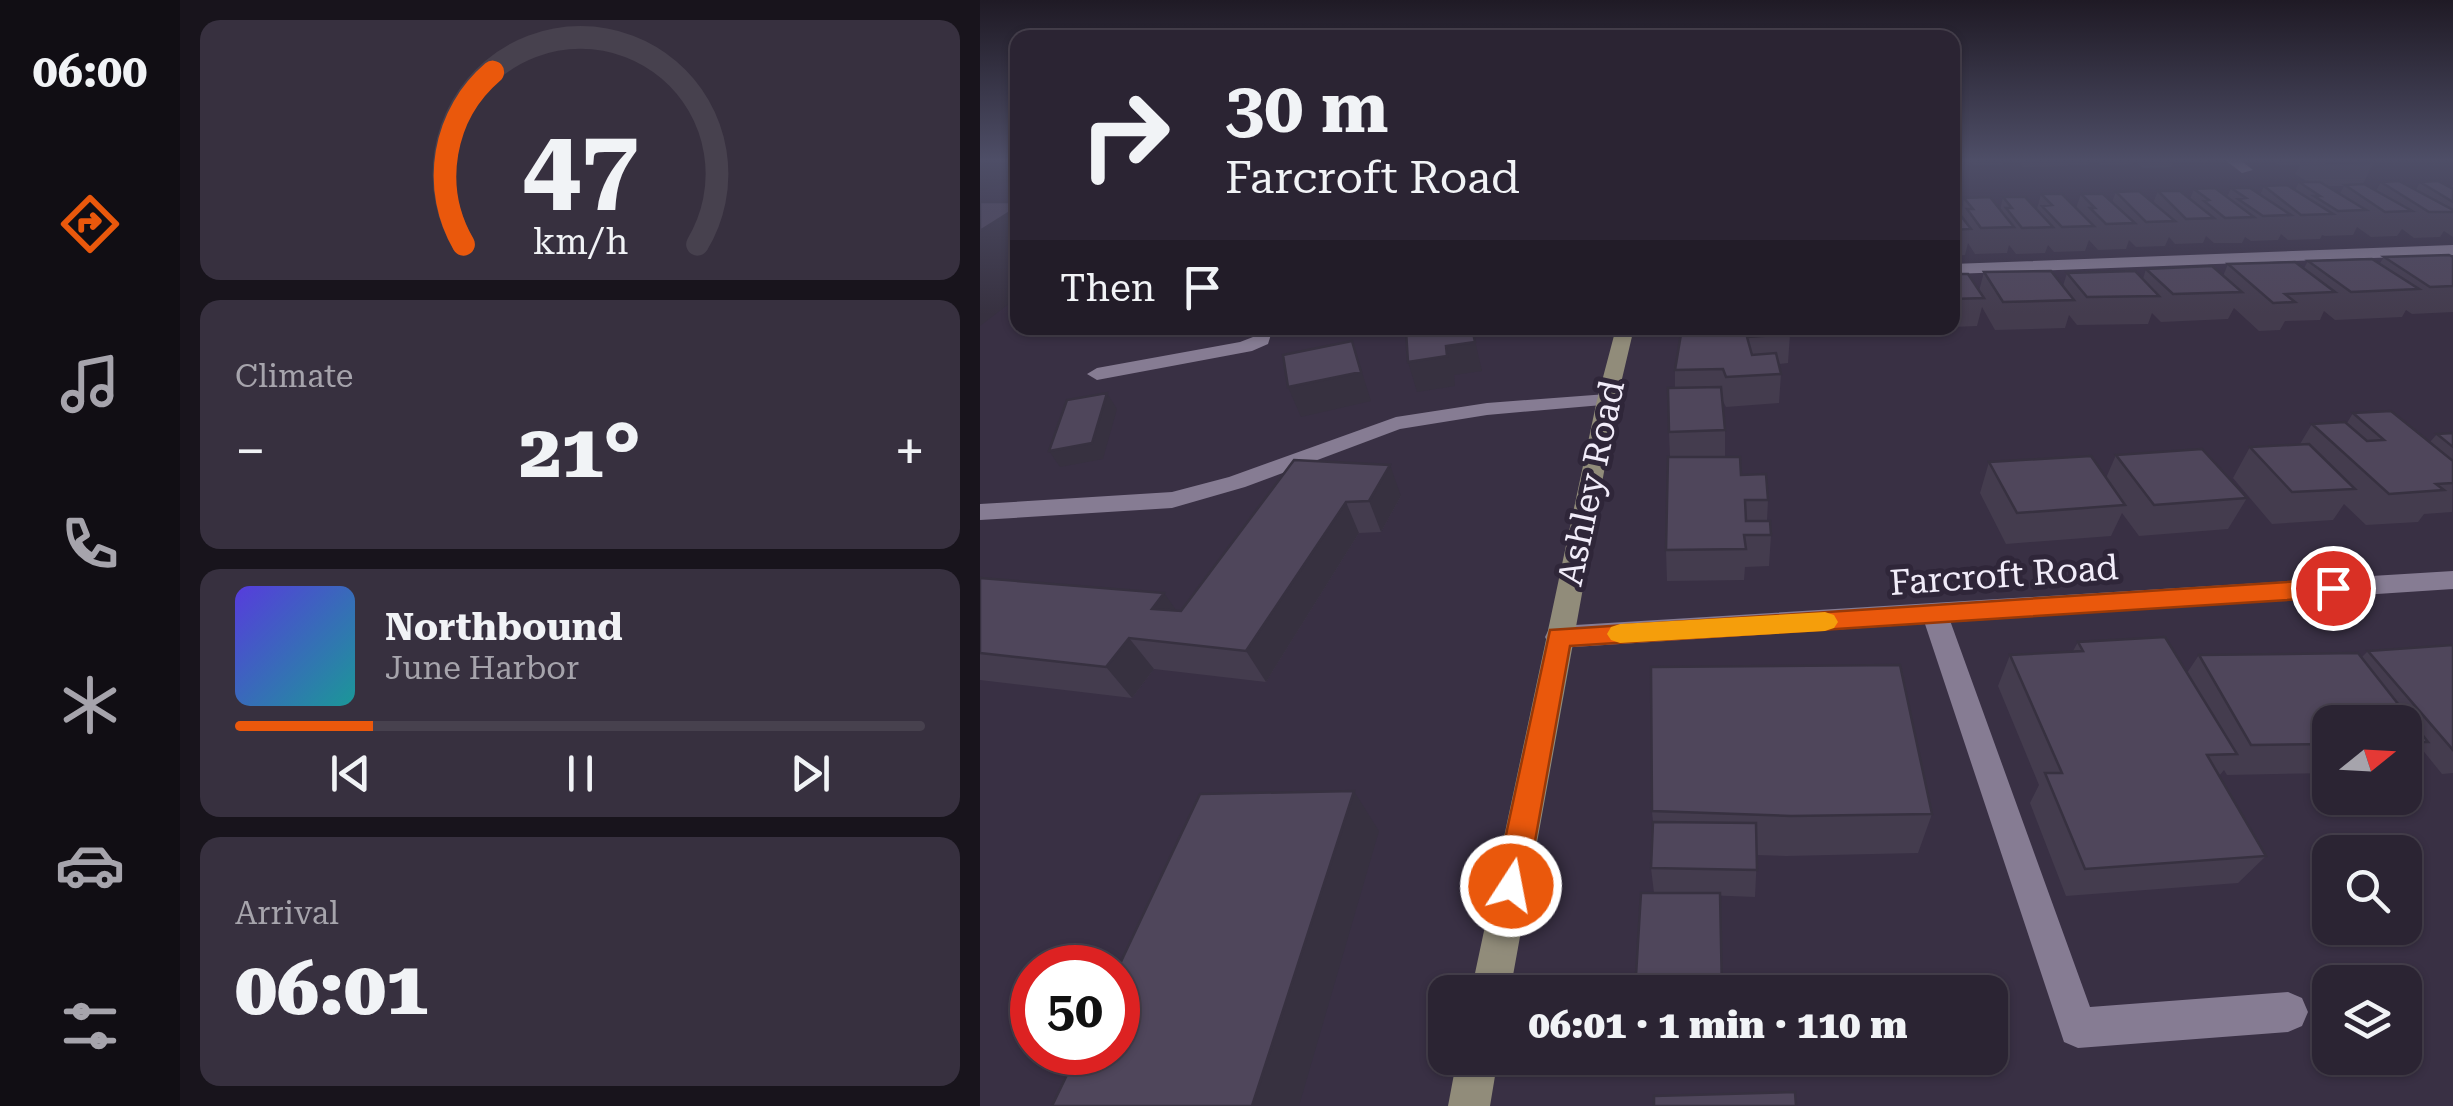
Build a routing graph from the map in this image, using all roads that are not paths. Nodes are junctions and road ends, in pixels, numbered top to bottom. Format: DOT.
graph roads {
  1 [pos="2453,250"];
  2 [pos="1960,269"];
  3 [pos="1263,335"];
  4 [pos="1623,335"];
  5 [pos="1098,374"];
  6 [pos="1606,400"];
  7 [pos="980,512"];
  8 [pos="2453,580"];
  9 [pos="1934,616"];
  10 [pos="1559,637"];
  11 [pos="1493,975"];
  12 [pos="2288,1012"];
  13 [pos="1474,1075"];
  14 [pos="1468,1106"];
  1 -- 2 [label="street"];
  3 -- 5 [label="street"];
  4 -- 6 [label="main road, Ashley Road"];
  6 -- 7 [label="street"];
  6 -- 10 [label="main road, Ashley Road"];
  8 -- 9 [label="street, Farcroft Road"];
  9 -- 10 [label="street, Farcroft Road"];
  9 -- 12 [label="street"];
  10 -- 11 [label="main road, Ashley Road"];
  13 -- 14 [label="main road"];
}
